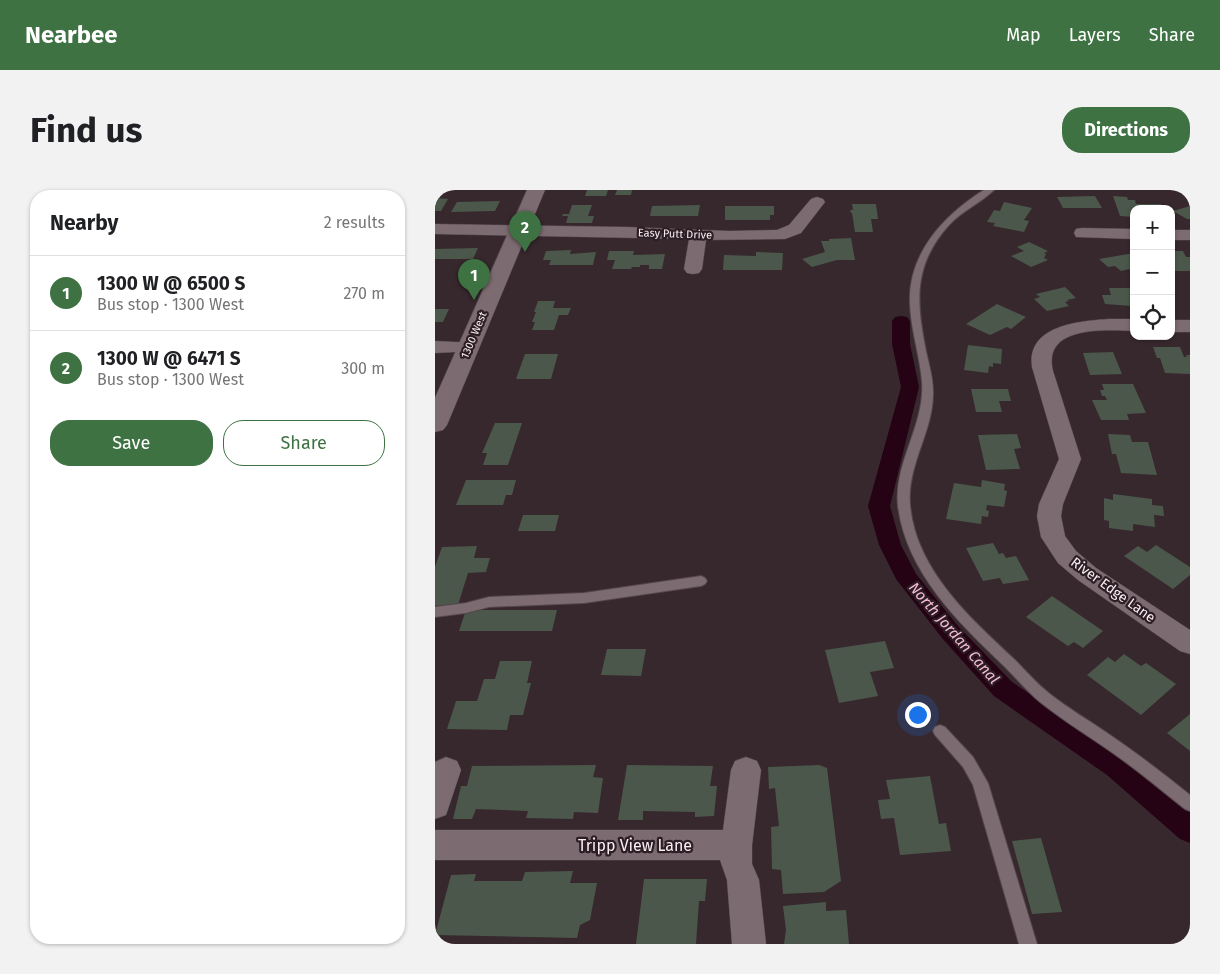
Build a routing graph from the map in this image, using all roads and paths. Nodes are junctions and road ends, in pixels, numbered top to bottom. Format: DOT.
graph roads {
  1 [pos="536,190"];
  2 [pos="990,190"];
  3 [pos="817,202"];
  4 [pos="435,229"];
  5 [pos="519,231"];
  6 [pos="1082,233"];
  7 [pos="1130,234"];
  8 [pos="1175,234"];
  9 [pos="698,235"];
  10 [pos="1190,235"];
  11 [pos="693,269"];
  12 [pos="1130,325"];
  13 [pos="1175,326"];
  14 [pos="1190,326"];
  15 [pos="435,346"];
  16 [pos="469,346"];
  17 [pos="435,426"];
  18 [pos="701,581"];
  19 [pos="435,612"];
  20 [pos="1190,644"];
  21 [pos="940,731"];
  22 [pos="446,770"];
  23 [pos="746,770"];
  24 [pos="1190,804"];
  25 [pos="435,805"];
  26 [pos="435,845"];
  27 [pos="736,846"];
  28 [pos="749,944"];
  29 [pos="1028,944"];
  1 -- 5 [label="street, 1300 West"];
  2 -- 24 [label="lane"];
  3 -- 9 [label="street, Easy Putt Drive"];
  4 -- 5 [label="street, Easy Putt Drive"];
  5 -- 9 [label="street, Easy Putt Drive"];
  5 -- 16 [label="street, 1300 West"];
  6 -- 7 [label="street"];
  8 -- 10 [label="street"];
  9 -- 11 [label="street"];
  12 -- 20 [label="street, River Edge Lane"];
  13 -- 14 [label="street"];
  15 -- 16 [label="street"];
  16 -- 17 [label="street, 1300 West"];
  18 -- 19 [label="lane"];
  21 -- 29 [label="lane"];
  22 -- 25 [label="street"];
  23 -- 27 [label="street"];
  26 -- 27 [label="street, Tripp View Lane"];
  27 -- 28 [label="street"];
}
